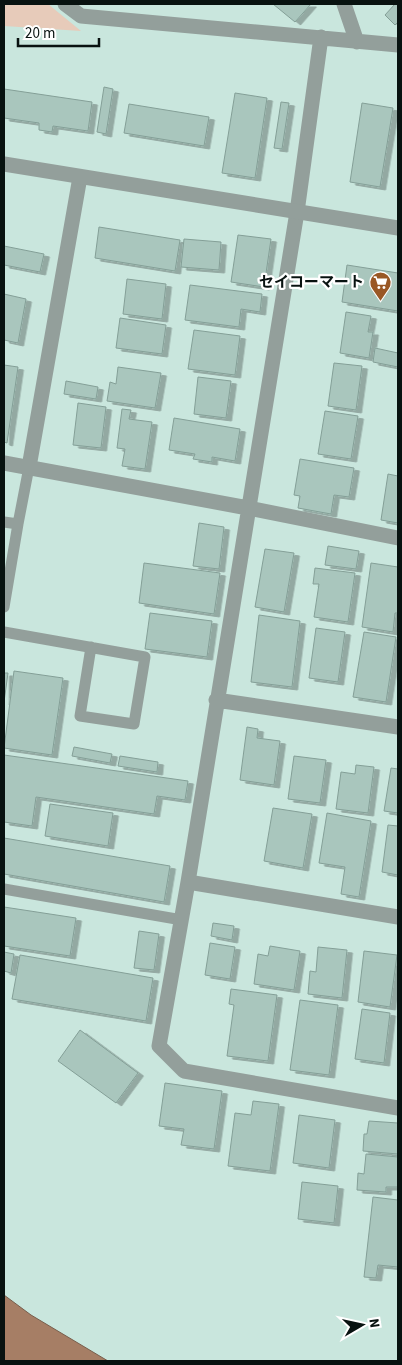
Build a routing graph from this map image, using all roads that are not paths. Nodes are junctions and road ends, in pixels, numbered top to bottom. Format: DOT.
graph roads {
  1 [pos="65,4"];
  2 [pos="344,4"];
  3 [pos="321,37"];
  4 [pos="357,42"];
  5 [pos="398,45"];
  6 [pos="4,164"];
  7 [pos="80,177"];
  8 [pos="297,212"];
  9 [pos="398,228"];
  10 [pos="4,463"];
  11 [pos="29,467"];
  12 [pos="248,508"];
  13 [pos="4,522"];
  14 [pos="18,524"];
  15 [pos="398,538"];
  16 [pos="4,607"];
  17 [pos="4,632"];
  18 [pos="91,647"];
  19 [pos="216,700"];
  20 [pos="398,727"];
  21 [pos="188,882"];
  22 [pos="4,889"];
  23 [pos="398,917"];
  24 [pos="182,920"];
  25 [pos="398,1108"];
  1 -- 3 [label="street"];
  2 -- 4 [label="street"];
  3 -- 4 [label="street"];
  3 -- 8 [label="street"];
  4 -- 5 [label="street"];
  6 -- 7 [label="street"];
  7 -- 8 [label="street"];
  7 -- 11 [label="street"];
  8 -- 9 [label="street"];
  8 -- 12 [label="street"];
  10 -- 11 [label="street"];
  11 -- 12 [label="street"];
  11 -- 14 [label="lane"];
  12 -- 15 [label="street"];
  12 -- 19 [label="street"];
  13 -- 14 [label="lane"];
  14 -- 16 [label="lane"];
  17 -- 18 [label="lane"];
  18 -- 18 [label="lane"];
  19 -- 20 [label="street"];
  19 -- 21 [label="street"];
  21 -- 23 [label="street"];
  21 -- 24 [label="street"];
  22 -- 24 [label="lane"];
  24 -- 25 [label="street"];
}
